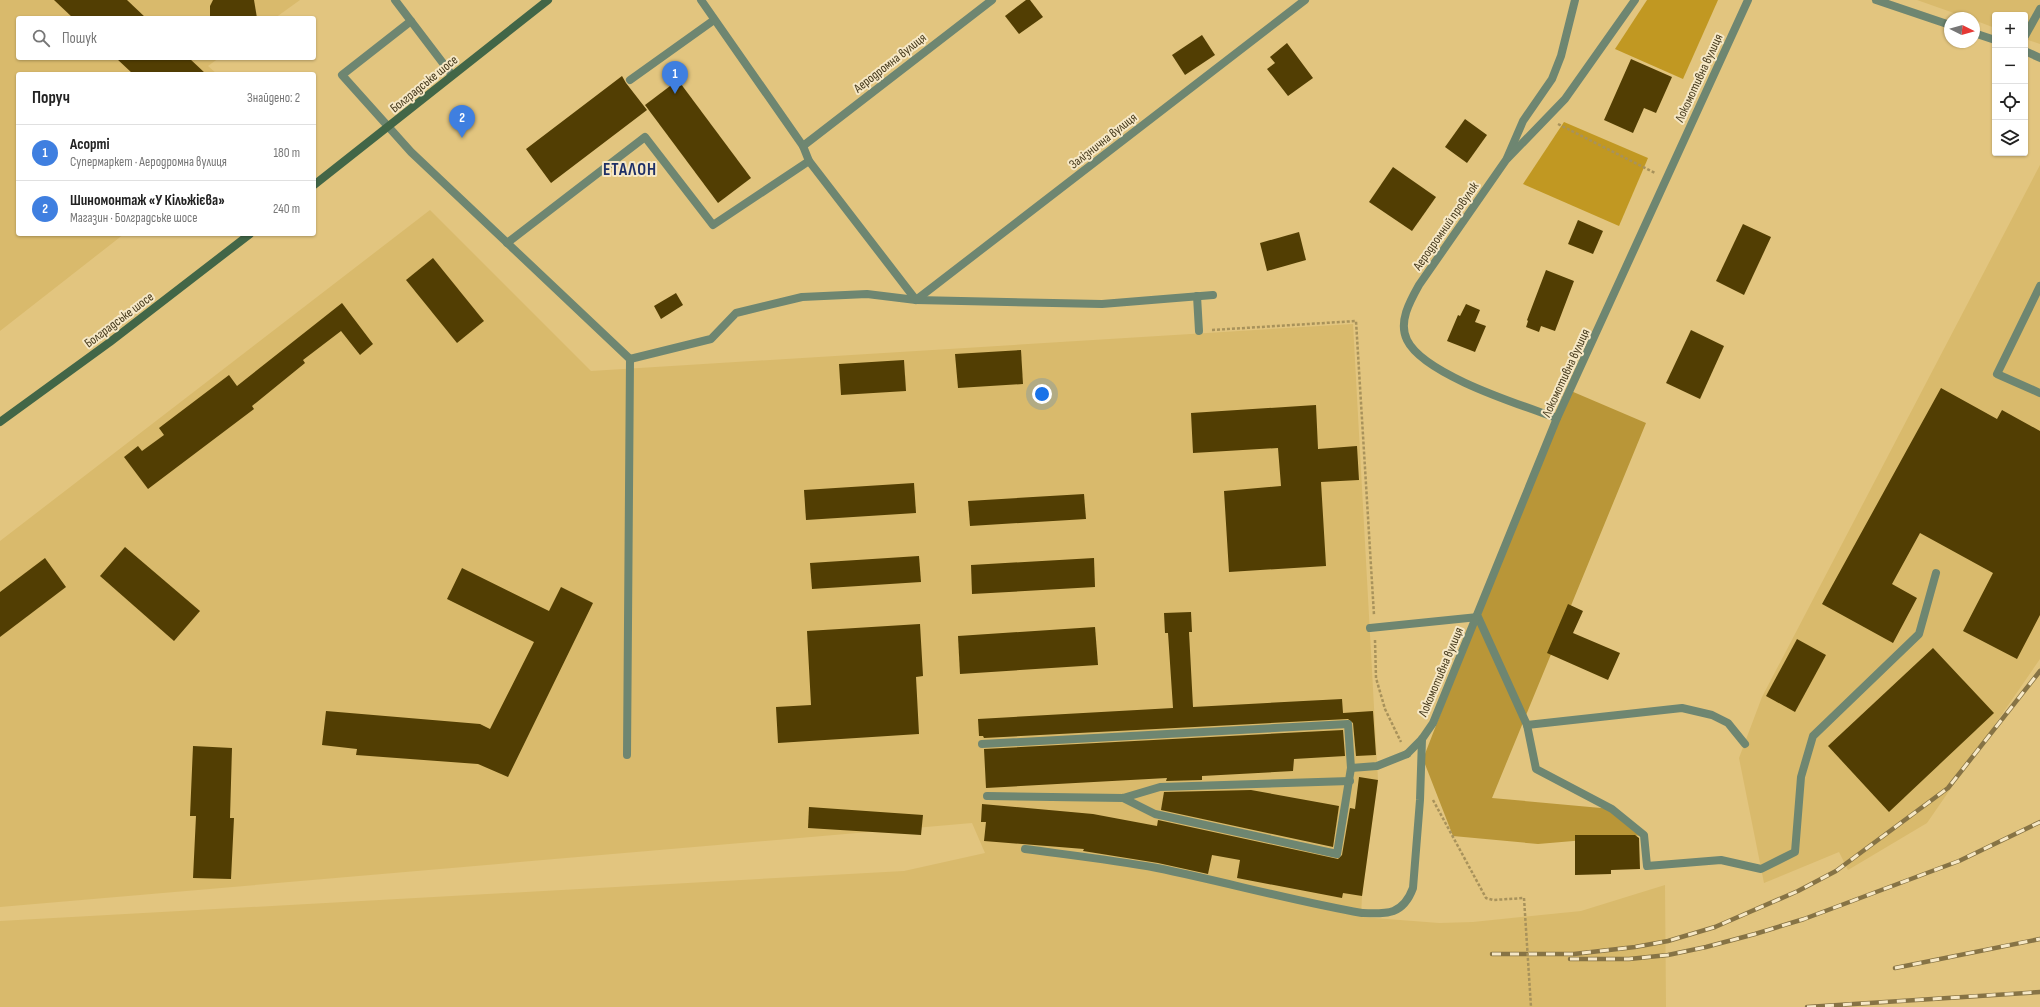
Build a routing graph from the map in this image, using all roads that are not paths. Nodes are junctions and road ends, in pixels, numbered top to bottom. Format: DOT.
graph roads {
  1 [pos="395,0"];
  2 [pos="548,0"];
  3 [pos="701,0"];
  4 [pos="992,0"];
  5 [pos="1305,0"];
  6 [pos="1574,0"];
  7 [pos="1636,0"];
  8 [pos="1748,0"];
  9 [pos="1876,0"];
  10 [pos="2040,9"];
  11 [pos="714,20"];
  12 [pos="411,21"];
  13 [pos="1944,23"];
  14 [pos="2028,31"];
  15 [pos="1980,35"];
  16 [pos="1992,39"];
  17 [pos="2028,52"];
  18 [pos="2040,58"];
  19 [pos="452,75"];
  20 [pos="630,80"];
  21 [pos="388,128"];
  22 [pos="803,146"];
  23 [pos="1506,160"];
  24 [pos="809,161"];
  25 [pos="316,183"];
  26 [pos="247,236"];
  27 [pos="507,243"];
  28 [pos="2040,286"];
  29 [pos="1213,295"];
  30 [pos="1197,296"];
  31 [pos="916,300"];
  32 [pos="1199,331"];
  33 [pos="630,359"];
  34 [pos="2040,393"];
  35 [pos="1557,418"];
  36 [pos="0,422"];
  37 [pos="1936,573"];
  38 [pos="1478,617"];
  39 [pos="1372,628"];
  40 [pos="1527,725"];
  41 [pos="1422,739"];
  42 [pos="982,744"];
  43 [pos="1745,744"];
  44 [pos="627,755"];
  45 [pos="1351,768"];
  46 [pos="1350,781"];
  47 [pos="987,796"];
  48 [pos="1123,798"];
  49 [pos="1025,850"];
  1 -- 12 [label="street"];
  2 -- 19 [label="main road, Болградське шосе"];
  3 -- 11 [label="street"];
  4 -- 22 [label="street, Аеродромна вулиця"];
  5 -- 31 [label="street, Залізнична вулиця"];
  6 -- 23 [label="street"];
  7 -- 23 [label="street, Аеродромний провулок"];
  8 -- 35 [label="street, Локомотивна вулиця"];
  9 -- 13 [label="street"];
  10 -- 14 [label="street"];
  11 -- 20 [label="street"];
  11 -- 22 [label="street"];
  12 -- 19 [label="street"];
  12 -- 21 [label="street"];
  15 -- 16 [label="street"];
  17 -- 18 [label="street"];
  19 -- 21 [label="main road, Болградське шосе"];
  21 -- 25 [label="main road, Болградське шосе"];
  21 -- 27 [label="street"];
  22 -- 24 [label="street"];
  23 -- 35 [label="street, Аеродромний провулок"];
  24 -- 27 [label="street"];
  24 -- 31 [label="street"];
  26 -- 36 [label="main road, Болградське шосе"];
  27 -- 33 [label="street"];
  28 -- 34 [label="street"];
  29 -- 30 [label="street"];
  30 -- 31 [label="street"];
  30 -- 32 [label="street"];
  31 -- 33 [label="street"];
  33 -- 44 [label="street"];
  35 -- 38 [label="street, Локомотивна вулиця"];
  37 -- 40 [label="street"];
  38 -- 39 [label="street"];
  38 -- 40 [label="street"];
  38 -- 41 [label="street, Локомотивна вулиця"];
  40 -- 43 [label="street"];
  41 -- 45 [label="street, Локомотивна вулиця"];
  41 -- 49 [label="street"];
  42 -- 45 [label="street"];
  45 -- 46 [label="street"];
  46 -- 48 [label="street"];
  46 -- 48 [label="street"];
  47 -- 48 [label="street"];
}
